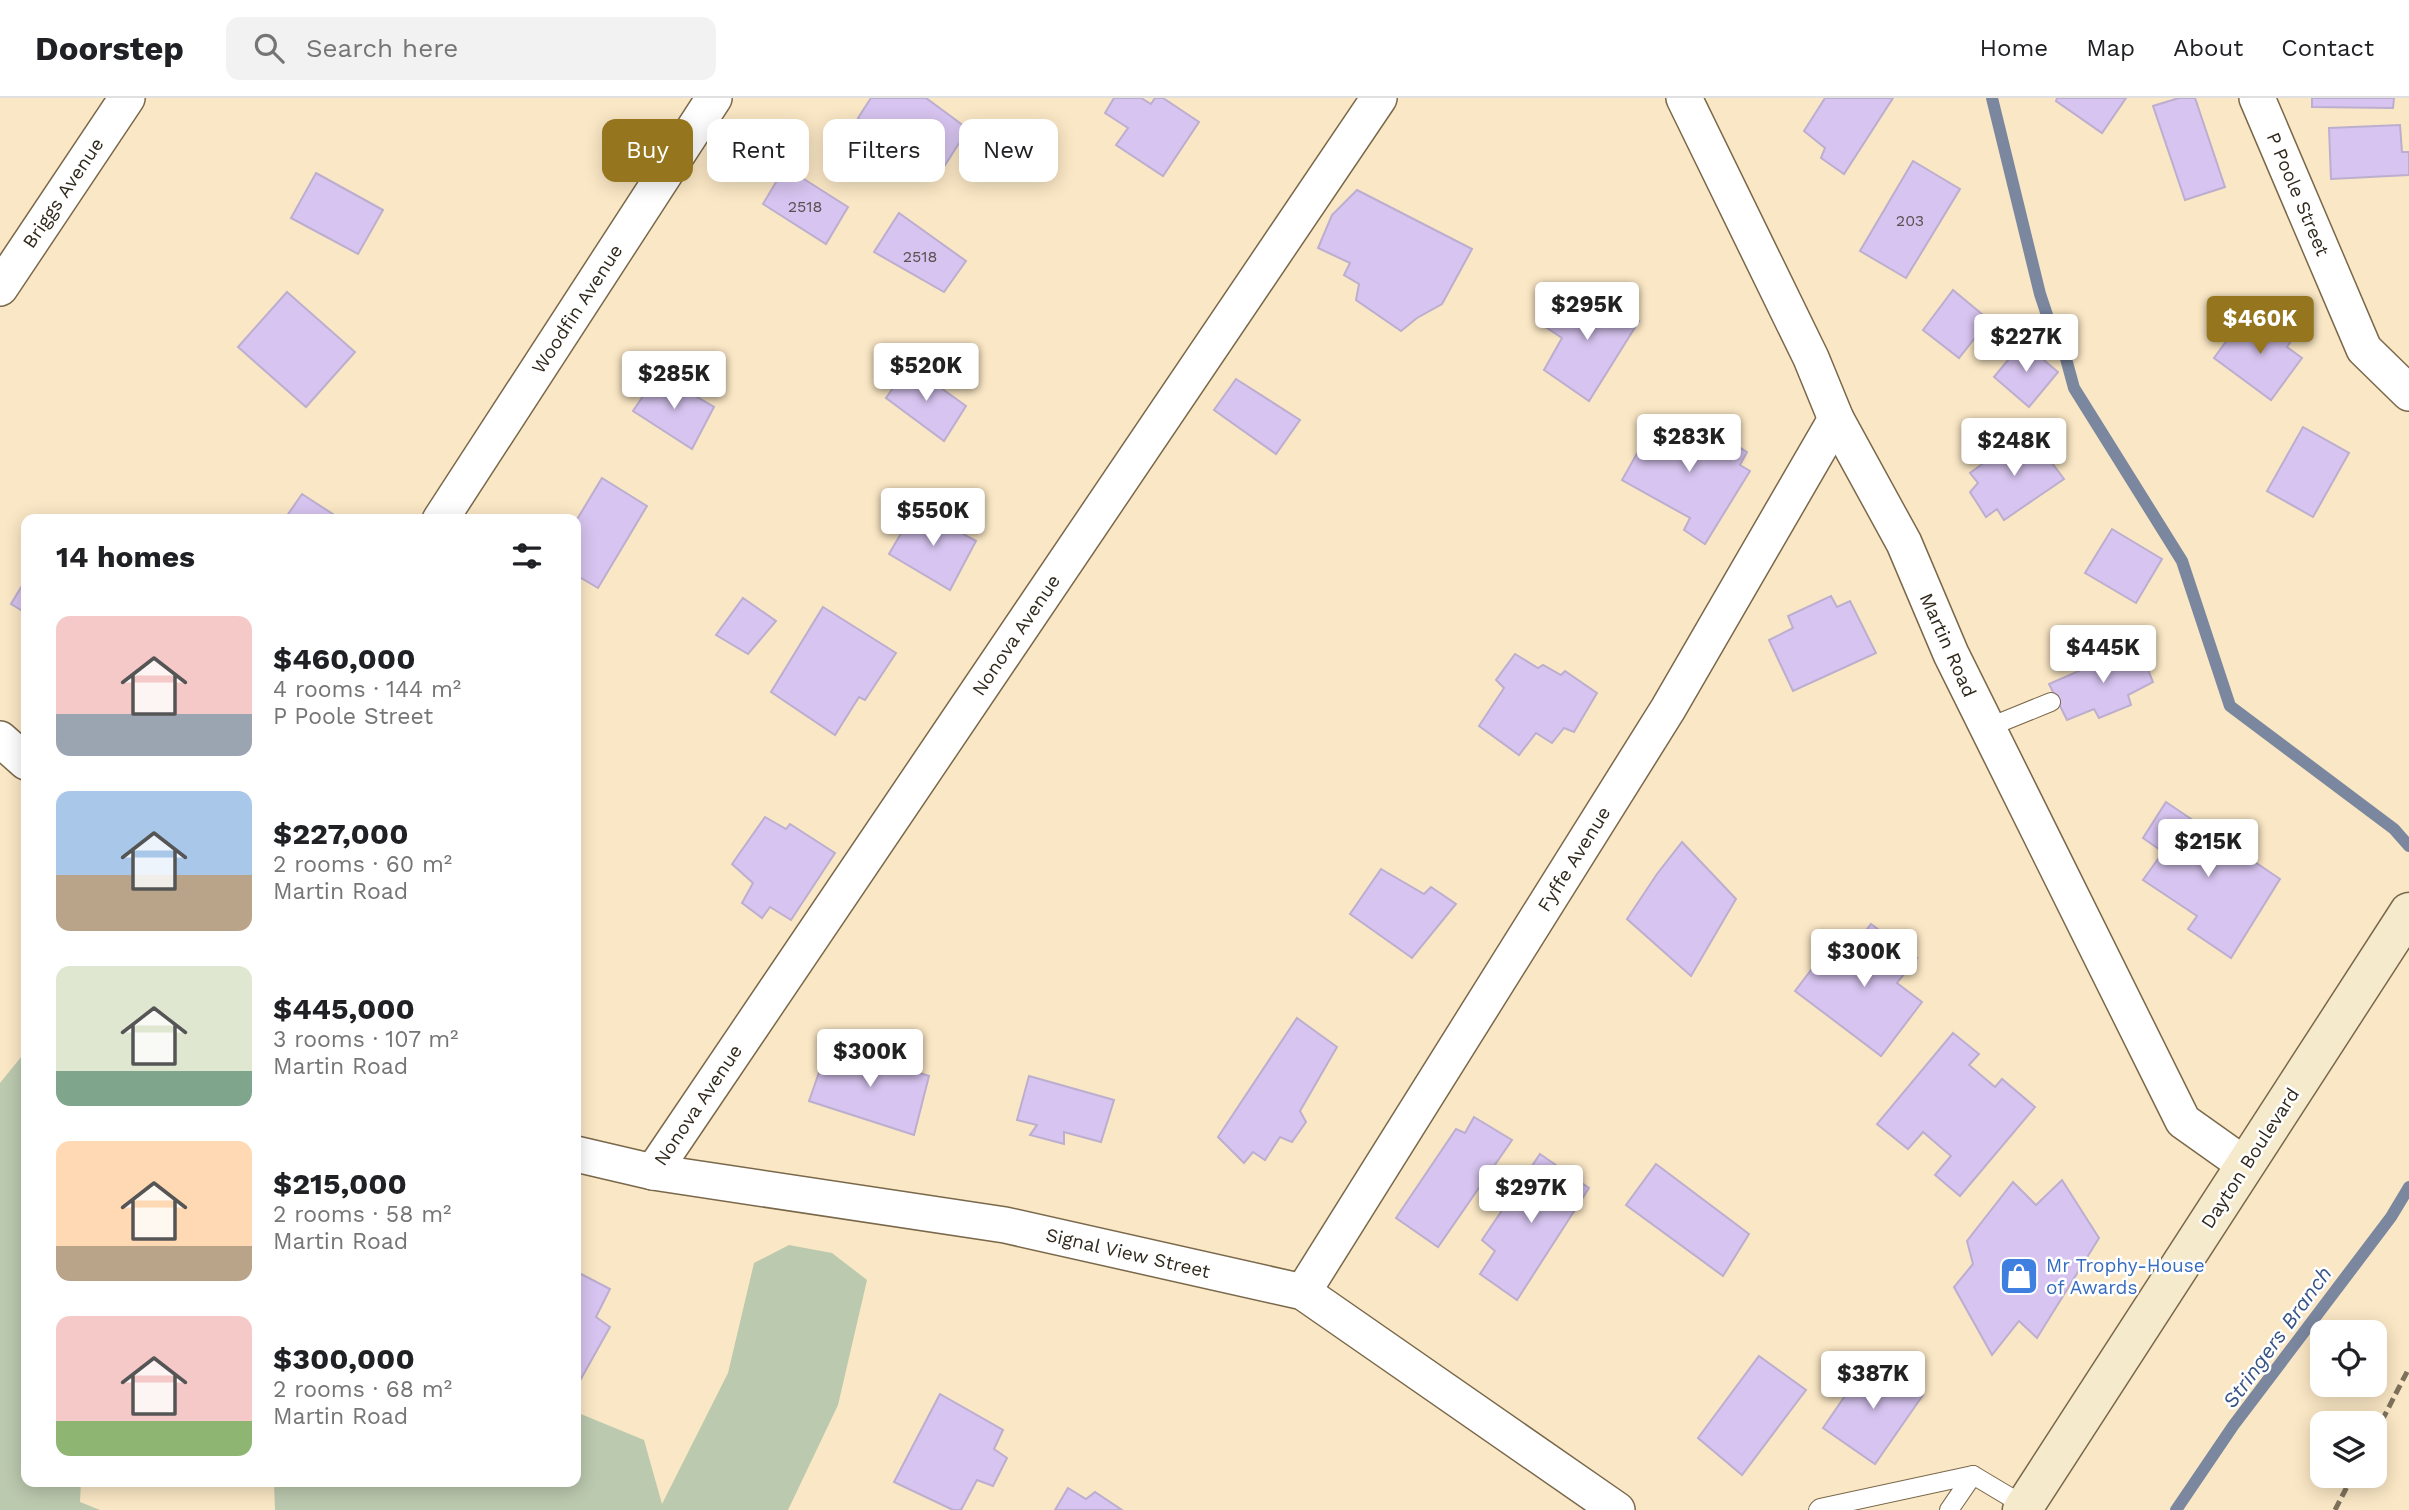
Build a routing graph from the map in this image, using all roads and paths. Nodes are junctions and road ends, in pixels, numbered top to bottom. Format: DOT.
graph roads {
  1 [pos="127,98"];
  2 [pos="714,98"];
  3 [pos="1379,98"];
  4 [pos="1684,98"];
  5 [pos="2257,98"];
  6 [pos="0,288"];
  7 [pos="2409,393"];
  8 [pos="1836,419"];
  9 [pos="444,514"];
  10 [pos="2051,702"];
  11 [pos="1987,728"];
  12 [pos="0,739"];
  13 [pos="21,757"];
  14 [pos="2409,912"];
  15 [pos="581,1155"];
  16 [pos="2245,1165"];
  17 [pos="653,1172"];
  18 [pos="1303,1292"];
  19 [pos="1973,1475"];
  20 [pos="1872,1503"];
  21 [pos="2023,1508"];
  22 [pos="1617,1510"];
  23 [pos="1818,1510"];
  24 [pos="1949,1510"];
  1 -- 6 [label="street, Briggs Avenue"];
  2 -- 9 [label="street, Woodfin Avenue"];
  3 -- 17 [label="street, Nonova Avenue"];
  4 -- 8 [label="street, Martin Road"];
  5 -- 7 [label="street, P Poole Street"];
  8 -- 11 [label="street, Martin Road"];
  8 -- 18 [label="street, Fyffe Avenue"];
  10 -- 11 [label="lane"];
  11 -- 16 [label="street, Martin Road"];
  12 -- 13 [label="street"];
  14 -- 16 [label="main road, Dayton Boulevard"];
  15 -- 17 [label="street, Signal View Street"];
  16 -- 21 [label="main road, Dayton Boulevard"];
  17 -- 18 [label="street, Signal View Street"];
  18 -- 22 [label="street, Signal View Street"];
  19 -- 20 [label="lane"];
  19 -- 21 [label="lane"];
  19 -- 24 [label="lane"];
  20 -- 23 [label="lane"];
}
